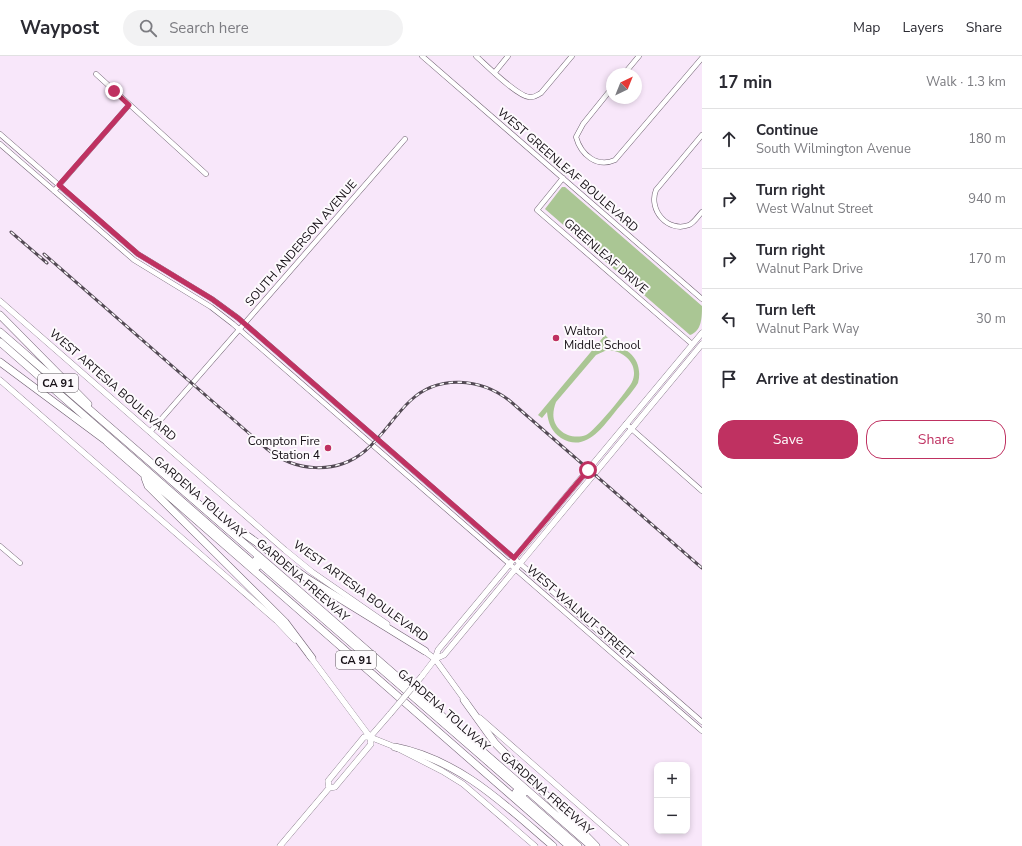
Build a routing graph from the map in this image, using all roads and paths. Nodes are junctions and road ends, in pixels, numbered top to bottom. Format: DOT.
graph roads {
  1 [pos="422,56"];
  2 [pos="476,56"];
  3 [pos="508,56"];
  4 [pos="572,56"];
  5 [pos="639,56"];
  6 [pos="702,58"];
  7 [pos="629,68"];
  8 [pos="495,72"];
  9 [pos="96,74"];
  10 [pos="606,95"];
  11 [pos="129,105"];
  12 [pos="0,134"];
  13 [pos="702,135"];
  14 [pos="405,140"];
  15 [pos="0,144"];
  16 [pos="206,174"];
  17 [pos="563,178"];
  18 [pos="59,185"];
  19 [pos="54,191"];
  20 [pos="702,212"];
  21 [pos="702,290"];
  22 [pos="698,295"];
  23 [pos="702,298"];
  24 [pos="0,301"];
  25 [pos="0,315"];
  26 [pos="244,323"];
  27 [pos="239,329"];
  28 [pos="0,332"];
  29 [pos="702,333"];
  30 [pos="0,338"];
  31 [pos="0,342"];
  32 [pos="692,344"];
  33 [pos="702,344"];
  34 [pos="0,348"];
  35 [pos="0,362"];
  36 [pos="0,380"];
  37 [pos="626,424"];
  38 [pos="632,430"];
  39 [pos="150,432"];
  40 [pos="116,433"];
  41 [pos="105,440"];
  42 [pos="143,475"];
  43 [pos="165,475"];
  44 [pos="702,491"];
  45 [pos="0,546"];
  46 [pos="514,558"];
  47 [pos="20,563"];
  48 [pos="520,563"];
  49 [pos="509,564"];
  50 [pos="515,569"];
  51 [pos="565,602"];
  52 [pos="560,608"];
  53 [pos="582,618"];
  54 [pos="578,623"];
  55 [pos="596,629"];
  56 [pos="591,635"];
  57 [pos="614,645"];
  58 [pos="609,650"];
  59 [pos="425,651"];
  60 [pos="312,658"];
  61 [pos="435,659"];
  62 [pos="630,659"];
  63 [pos="625,664"];
  64 [pos="645,672"];
  65 [pos="640,677"];
  66 [pos="464,700"];
  67 [pos="702,722"];
  68 [pos="702,731"];
  69 [pos="370,738"];
  70 [pos="395,748"];
  71 [pos="329,788"];
  72 [pos="280,846"];
  73 [pos="535,846"];
  74 [pos="553,846"];
  75 [pos="569,846"];
  76 [pos="578,846"];
  77 [pos="584,846"];
  78 [pos="590,846"];
  79 [pos="596,846"];
  80 [pos="626,846"];
  1 -- 17 [label="street, WEST GREENLEAF BOULEVARD"];
  2 -- 8 [label="street"];
  3 -- 8 [label="street"];
  4 -- 8 [label="street"];
  5 -- 7 [label="street"];
  6 -- 10 [label="street"];
  9 -- 11 [label="street"];
  11 -- 16 [label="street"];
  11 -- 18 [label="street"];
  12 -- 18 [label="street, WEST WALNUT STREET"];
  13 -- 20 [label="street"];
  14 -- 26 [label="street, SOUTH ANDERSON AVENUE"];
  15 -- 19 [label="street, WEST WALNUT STREET"];
  17 -- 22 [label="street, WEST GREENLEAF BOULEVARD"];
  17 -- 32 [label="street, GREENLEAF DRIVE"];
  18 -- 19 [label="street"];
  18 -- 26 [label="street, WEST WALNUT STREET"];
  19 -- 27 [label="street, WEST WALNUT STREET"];
  21 -- 22 [label="street"];
  22 -- 23 [label="street, WEST GREENLEAF BOULEVARD"];
  24 -- 39 [label="main road, WEST ARTESIA BOULEVARD"];
  25 -- 40 [label="highway"];
  26 -- 27 [label="street, SOUTH ANDERSON AVENUE"];
  26 -- 46 [label="street, WEST WALNUT STREET"];
  27 -- 39 [label="street, SOUTH ANDERSON AVENUE"];
  27 -- 49 [label="street, WEST WALNUT STREET"];
  28 -- 40 [label="highway, GARDENA FREEWAY / CA 91"];
  29 -- 32 [label="main road"];
  30 -- 77 [label="highway, GARDENA TOLLWAY"];
  31 -- 76 [label="highway, GARDENA TOLLWAY"];
  32 -- 37 [label="main road"];
  33 -- 38 [label="main road"];
  34 -- 41 [label="highway, CA 91"];
  35 -- 41 [label="highway"];
  36 -- 60 [label="main road"];
  37 -- 38 [label="street"];
  37 -- 46 [label="main road"];
  38 -- 44 [label="street"];
  38 -- 48 [label="main road"];
  39 -- 59 [label="main road, WEST ARTESIA BOULEVARD"];
  40 -- 43 [label="highway, GARDENA FREEWAY / CA 91"];
  41 -- 42 [label="highway, CA 91"];
  42 -- 60 [label="highway"];
  42 -- 75 [label="highway, CA 91"];
  43 -- 59 [label="highway"];
  43 -- 78 [label="highway, GARDENA FREEWAY / CA 91"];
  45 -- 47 [label="street"];
  46 -- 48 [label="street, WEST WALNUT STREET"];
  46 -- 49 [label="main road"];
  48 -- 50 [label="main road"];
  48 -- 51 [label="street, WEST WALNUT STREET"];
  49 -- 50 [label="street, WEST WALNUT STREET"];
  49 -- 61 [label="main road"];
  50 -- 52 [label="street, WEST WALNUT STREET"];
  50 -- 61 [label="main road"];
  51 -- 52 [label="street"];
  51 -- 53 [label="street, WEST WALNUT STREET"];
  52 -- 54 [label="street, WEST WALNUT STREET"];
  53 -- 54 [label="street"];
  53 -- 55 [label="street, WEST WALNUT STREET"];
  54 -- 56 [label="street, WEST WALNUT STREET"];
  55 -- 56 [label="street"];
  55 -- 57 [label="street, WEST WALNUT STREET"];
  56 -- 58 [label="street, WEST WALNUT STREET"];
  57 -- 58 [label="street"];
  57 -- 62 [label="street, WEST WALNUT STREET"];
  58 -- 63 [label="street, WEST WALNUT STREET"];
  59 -- 61 [label="main road, WEST ARTESIA BOULEVARD"];
  60 -- 69 [label="main road"];
  61 -- 66 [label="main road, WEST ARTESIA BOULEVARD"];
  61 -- 69 [label="main road, bridge"];
  62 -- 63 [label="street"];
  62 -- 64 [label="street, WEST WALNUT STREET"];
  63 -- 65 [label="street, WEST WALNUT STREET"];
  64 -- 65 [label="street"];
  64 -- 67 [label="street, WEST WALNUT STREET"];
  65 -- 68 [label="street, WEST WALNUT STREET"];
  66 -- 79 [label="highway"];
  66 -- 80 [label="main road, WEST ARTESIA BOULEVARD"];
  69 -- 70 [label="main road"];
  69 -- 71 [label="main road"];
  69 -- 71 [label="main road"];
  70 -- 73 [label="main road"];
  70 -- 74 [label="highway"];
  71 -- 72 [label="main road"];
}
